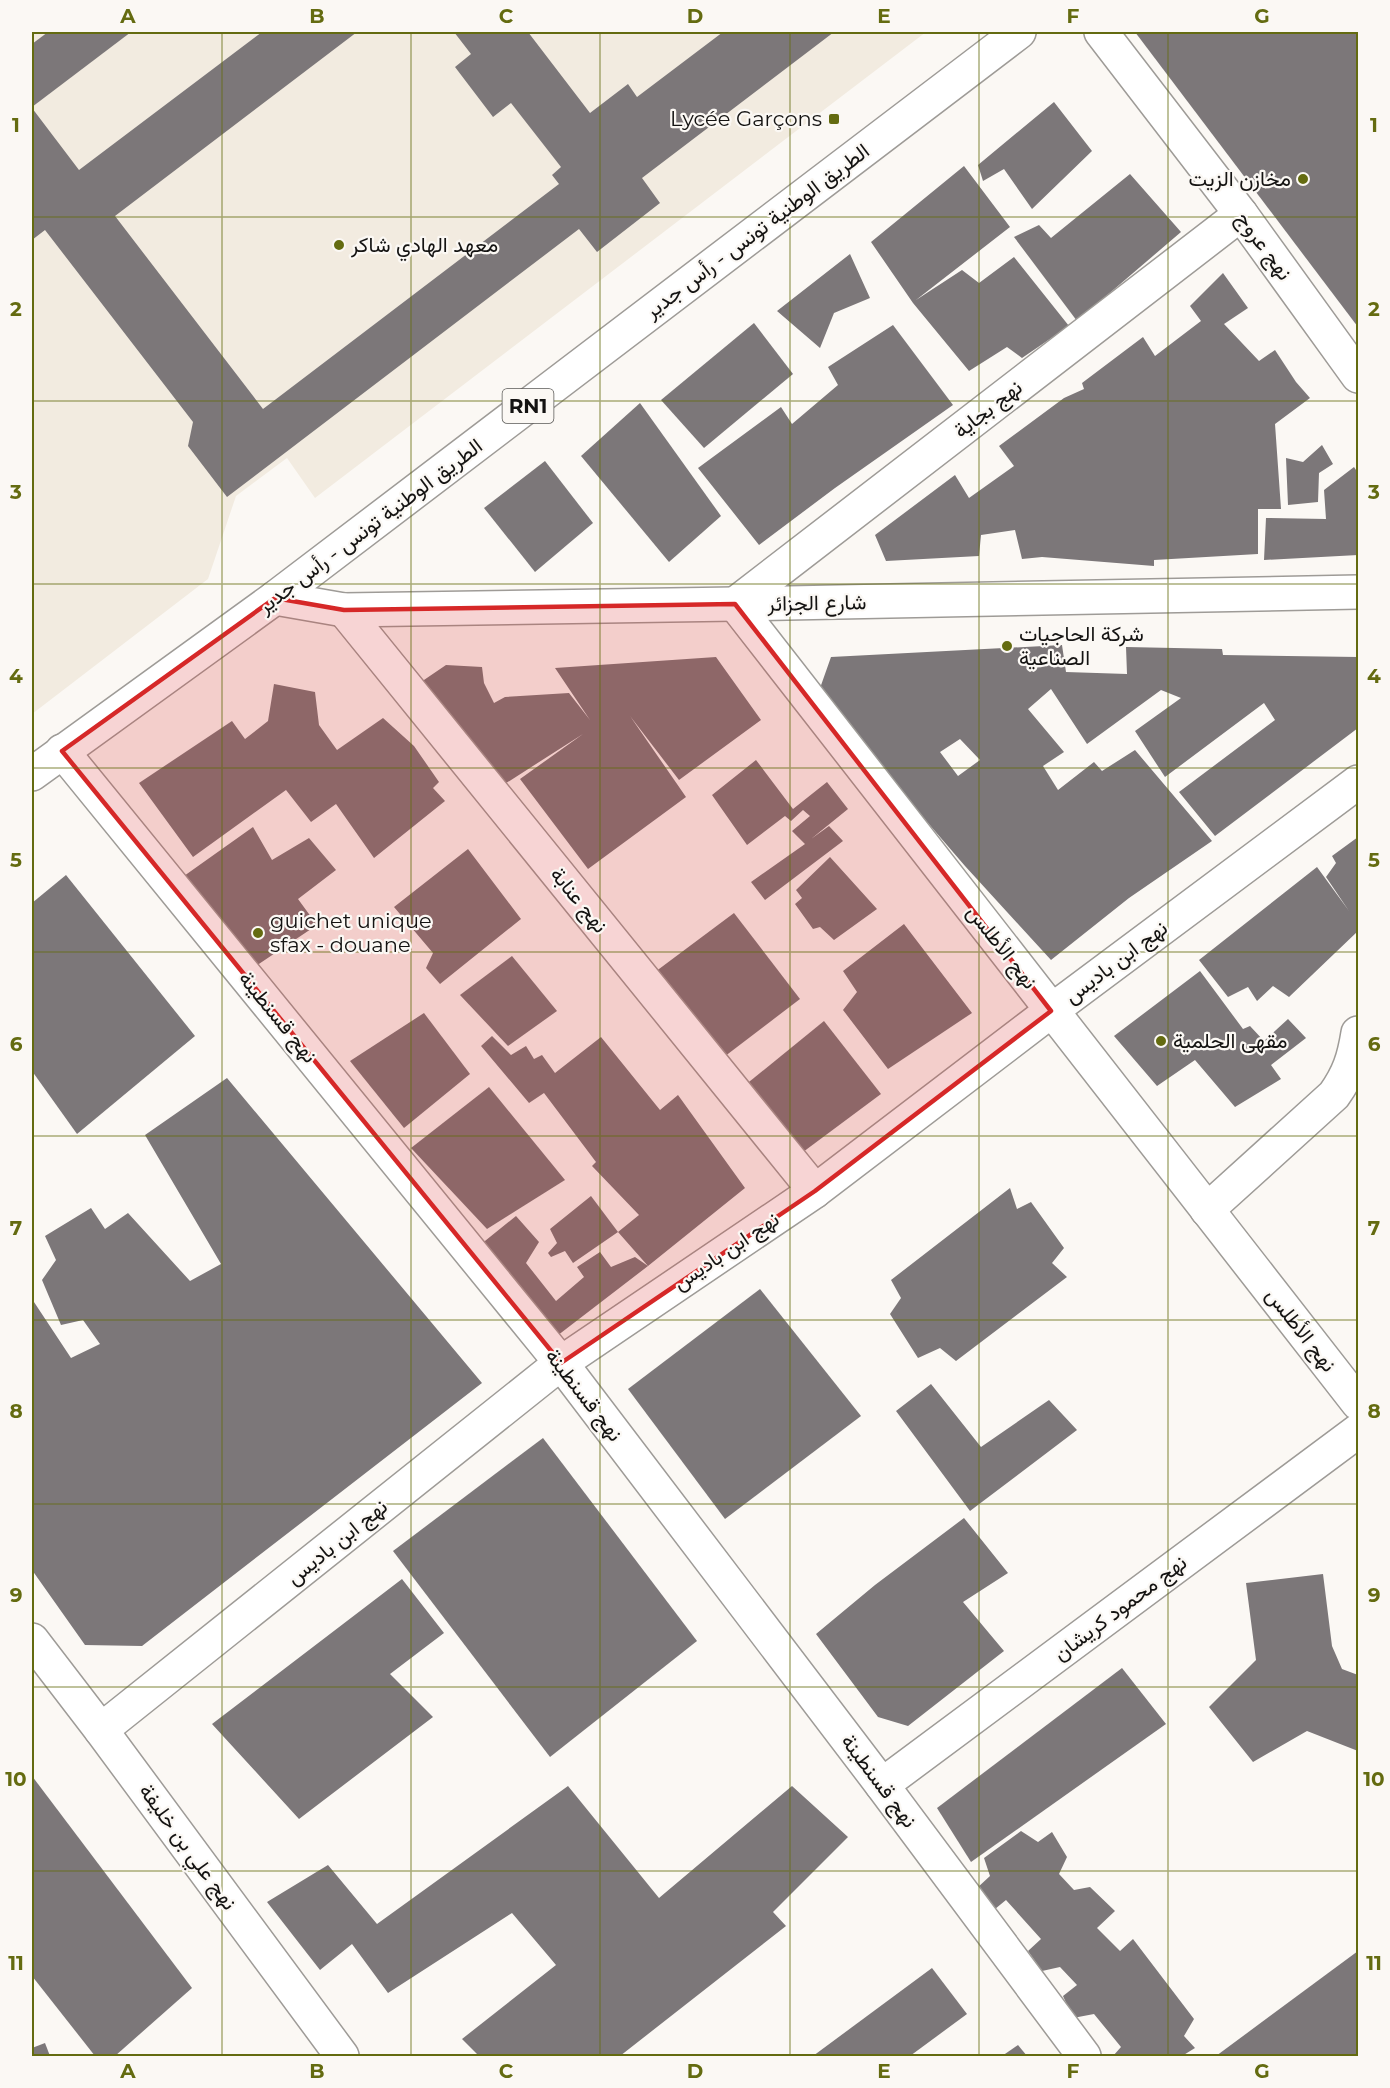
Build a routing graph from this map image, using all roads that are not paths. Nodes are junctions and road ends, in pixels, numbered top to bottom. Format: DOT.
graph roads {
  1 [pos="1019,32"];
  2 [pos="1101,32"];
  3 [pos="1241,214"];
  4 [pos="1359,376"];
  5 [pos="1359,592"];
  6 [pos="275,598"];
  7 [pos="735,604"];
  8 [pos="344,610"];
  9 [pos="62,751"];
  10 [pos="32,774"];
  11 [pos="1359,782"];
  12 [pos="1051,1011"];
  13 [pos="1359,1033"];
  14 [pos="815,1191"];
  15 [pos="1207,1210"];
  16 [pos="561,1363"];
  17 [pos="1359,1403"];
  18 [pos="1359,1431"];
  19 [pos="32,1640"];
  20 [pos="101,1730"];
  21 [pos="882,1785"];
  22 [pos="342,2056"];
  23 [pos="1084,2056"];
  1 -- 6 [label="street, الطريق الوطنية تونس - رأس جدير / RN1"];
  2 -- 3 [label="street, نهج عروج"];
  3 -- 4 [label="street, نهج عروج"];
  3 -- 7 [label="street, نهج بجاية"];
  5 -- 7 [label="street, شارع الجزائر"];
  6 -- 8 [label="street, شارع الجزائر"];
  6 -- 9 [label="street, الطريق الوطنية تونس - رأس جدير / RN1"];
  7 -- 8 [label="street, شارع الجزائر"];
  7 -- 12 [label="street, نهج الأطلس"];
  8 -- 14 [label="street, نهج عنابة"];
  9 -- 10 [label="street, الطريق الوطنية تونس - رأس جدير / RN1"];
  9 -- 16 [label="street, نهج قسنطينة"];
  11 -- 12 [label="street, نهج ابن باديس"];
  12 -- 14 [label="street, نهج ابن باديس"];
  12 -- 15 [label="street, نهج الأطلس"];
  13 -- 15 [label="street"];
  14 -- 16 [label="street, نهج ابن باديس"];
  15 -- 17 [label="street, نهج الأطلس"];
  16 -- 20 [label="street, نهج ابن باديس"];
  16 -- 21 [label="street, نهج قسنطينة"];
  18 -- 21 [label="street, نهج محمود كريشان"];
  19 -- 20 [label="street, نهج علي بن خليفة"];
  20 -- 22 [label="street, نهج علي بن خليفة"];
  21 -- 23 [label="street, نهج قسنطينة"];
}
